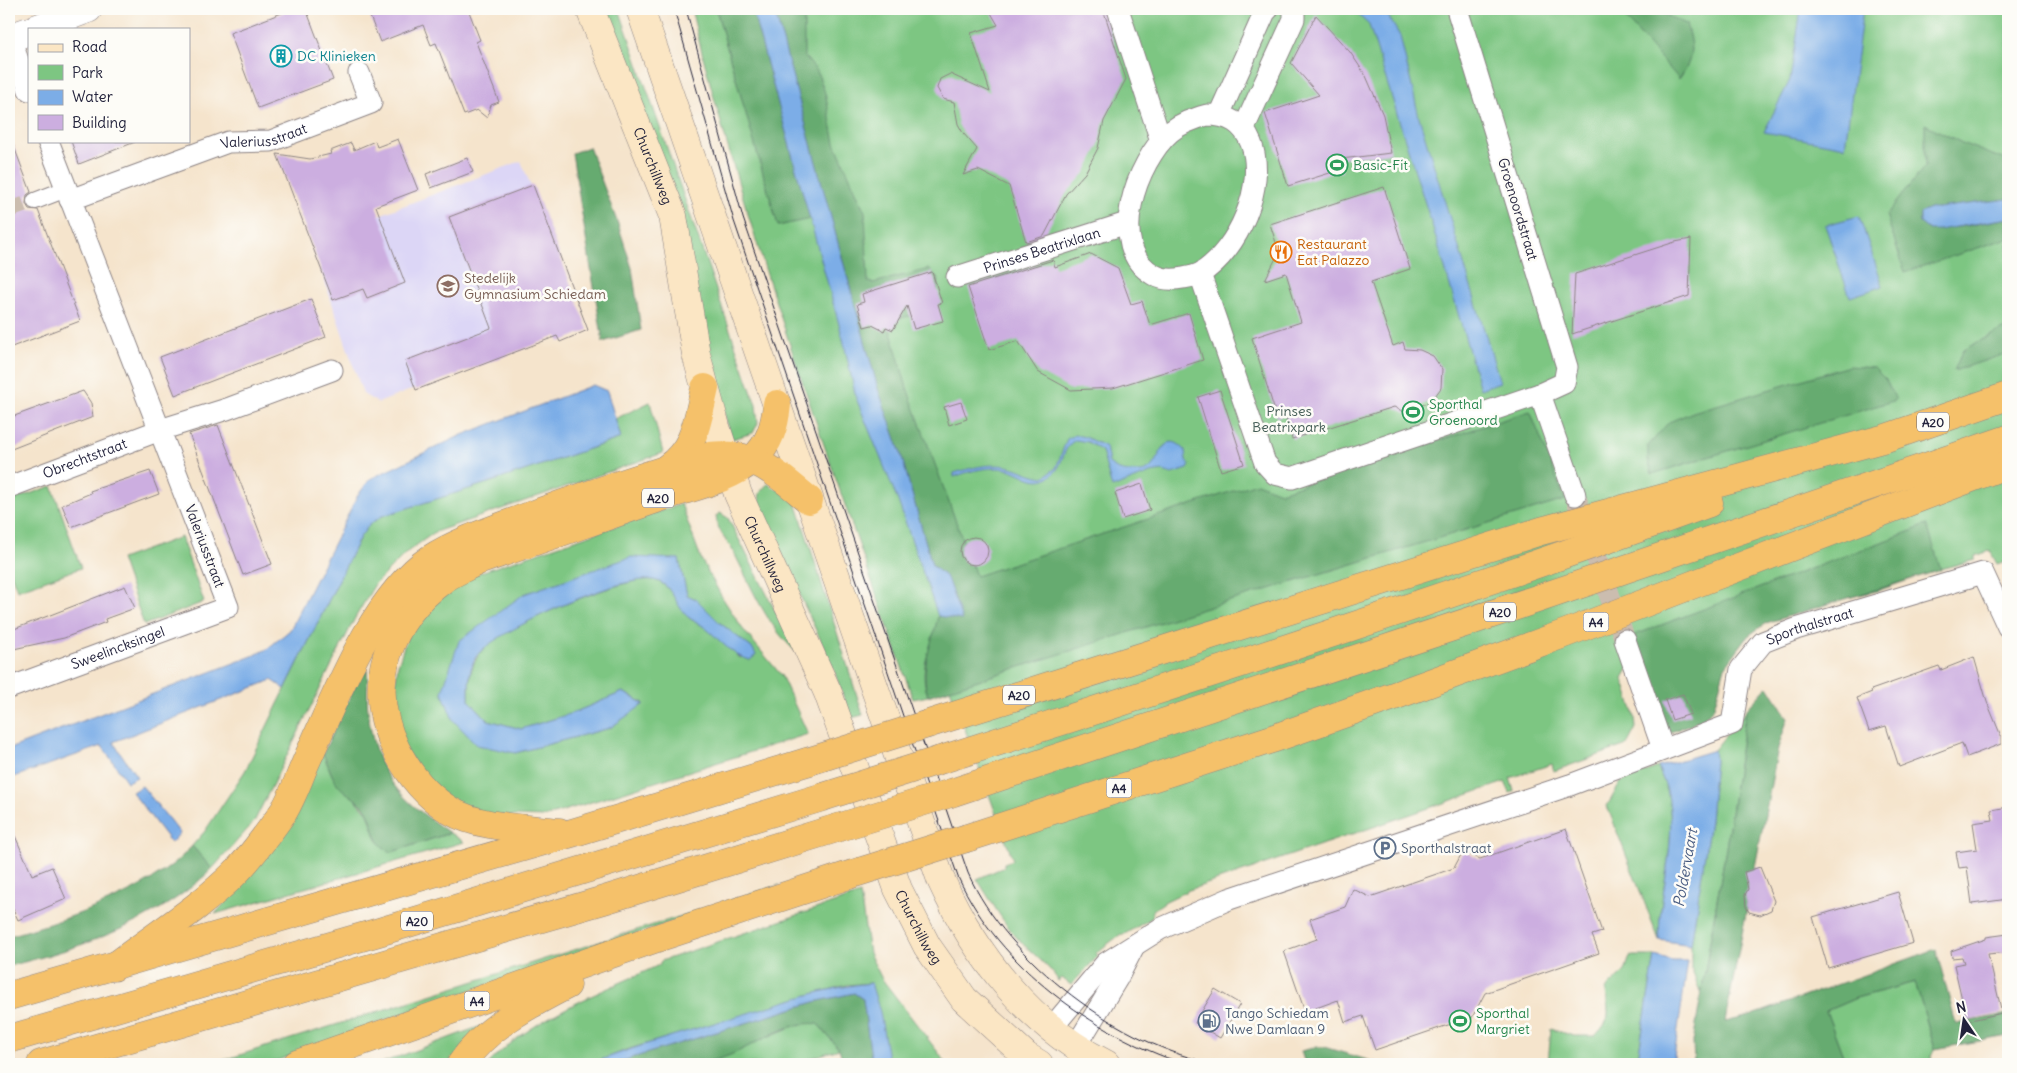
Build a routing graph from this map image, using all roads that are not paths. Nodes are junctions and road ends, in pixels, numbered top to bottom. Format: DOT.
graph roads {
  1 [pos="88,9"];
  2 [pos="590,9"];
  3 [pos="640,9"];
  4 [pos="1118,9"];
  5 [pos="1268,9"];
  6 [pos="1294,9"];
  7 [pos="1456,9"];
  8 [pos="38,28"];
  9 [pos="14,36"];
  10 [pos="360,73"];
  11 [pos="28,86"];
  12 [pos="1218,115"];
  13 [pos="1244,128"];
  14 [pos="1161,141"];
  15 [pos="48,142"];
  16 [pos="68,194"];
  17 [pos="35,200"];
  18 [pos="1127,223"];
  19 [pos="1200,274"];
  20 [pos="957,277"];
  21 [pos="332,370"];
  22 [pos="705,388"];
  23 [pos="1540,394"];
  24 [pos="2008,396"];
  25 [pos="777,404"];
  26 [pos="160,430"];
  27 [pos="1890,437"];
  28 [pos="1999,455"];
  29 [pos="736,462"];
  30 [pos="667,468"];
  31 [pos="9,487"];
  32 [pos="1575,495"];
  33 [pos="809,500"];
  34 [pos="228,607"];
  35 [pos="2008,627"];
  36 [pos="1625,640"];
  37 [pos="9,688"];
  38 [pos="1663,749"];
  39 [pos="572,833"];
  40 [pos="657,938"];
  41 [pos="1133,948"];
  42 [pos="114,967"];
  43 [pos="304,988"];
  44 [pos="9,996"];
  45 [pos="1050,1030"];
  46 [pos="9,1039"];
  47 [pos="1069,1056"];
  48 [pos="1029,1062"];
  49 [pos="41,1064"];
  50 [pos="111,1064"];
  51 [pos="297,1064"];
  52 [pos="461,1064"];
  53 [pos="1106,1064"];
  1 -- 8 [label="street"];
  2 -- 22 [label="main road, Churchillweg"];
  3 -- 25 [label="main road"];
  4 -- 14 [label="street"];
  5 -- 12 [label="street"];
  6 -- 13 [label="street"];
  7 -- 23 [label="street, Groenoordstraat"];
  9 -- 11 [label="street"];
  10 -- 16 [label="street, Valeriusstraat"];
  12 -- 13 [label="street"];
  12 -- 14 [label="street"];
  13 -- 19 [label="street"];
  14 -- 18 [label="street"];
  15 -- 16 [label="street, Valeriusstraat"];
  16 -- 17 [label="street"];
  16 -- 26 [label="street, Valeriusstraat"];
  18 -- 19 [label="street"];
  18 -- 20 [label="street, Prinses Beatrixlaan"];
  19 -- 23 [label="street, Groenoordstraat"];
  21 -- 26 [label="street"];
  22 -- 29 [label="main road, Churchillweg"];
  22 -- 30 [label="highway"];
  23 -- 32 [label="street"];
  24 -- 27 [label="highway, A20"];
  25 -- 29 [label="highway"];
  25 -- 33 [label="main road"];
  26 -- 31 [label="street, Obrechtstraat"];
  26 -- 34 [label="street, Valeriusstraat"];
  27 -- 39 [label="highway, A20, bridge"];
  27 -- 46 [label="highway, A20, bridge"];
  28 -- 40 [label="highway, A4, bridge"];
  28 -- 43 [label="highway, A20, bridge"];
  29 -- 30 [label="highway, A20"];
  29 -- 33 [label="highway"];
  29 -- 39 [label="highway, A20"];
  29 -- 48 [label="main road, Churchillweg"];
  30 -- 42 [label="highway, A20"];
  33 -- 45 [label="main road"];
  34 -- 37 [label="street, Sweelincksingel"];
  35 -- 38 [label="street, Sporthalstraat"];
  36 -- 38 [label="street"];
  38 -- 41 [label="street, Sporthalstraat"];
  39 -- 42 [label="highway, A20"];
  40 -- 51 [label="highway, A4"];
  40 -- 52 [label="highway, A4"];
  41 -- 45 [label="street, Sporthalstraat"];
  41 -- 47 [label="street, Sporthalstraat"];
  42 -- 44 [label="highway, A20"];
  43 -- 49 [label="highway, A20"];
  43 -- 50 [label="highway"];
  45 -- 47 [label="main road"];
  45 -- 48 [label="main road"];
  47 -- 53 [label="main road"];
}
